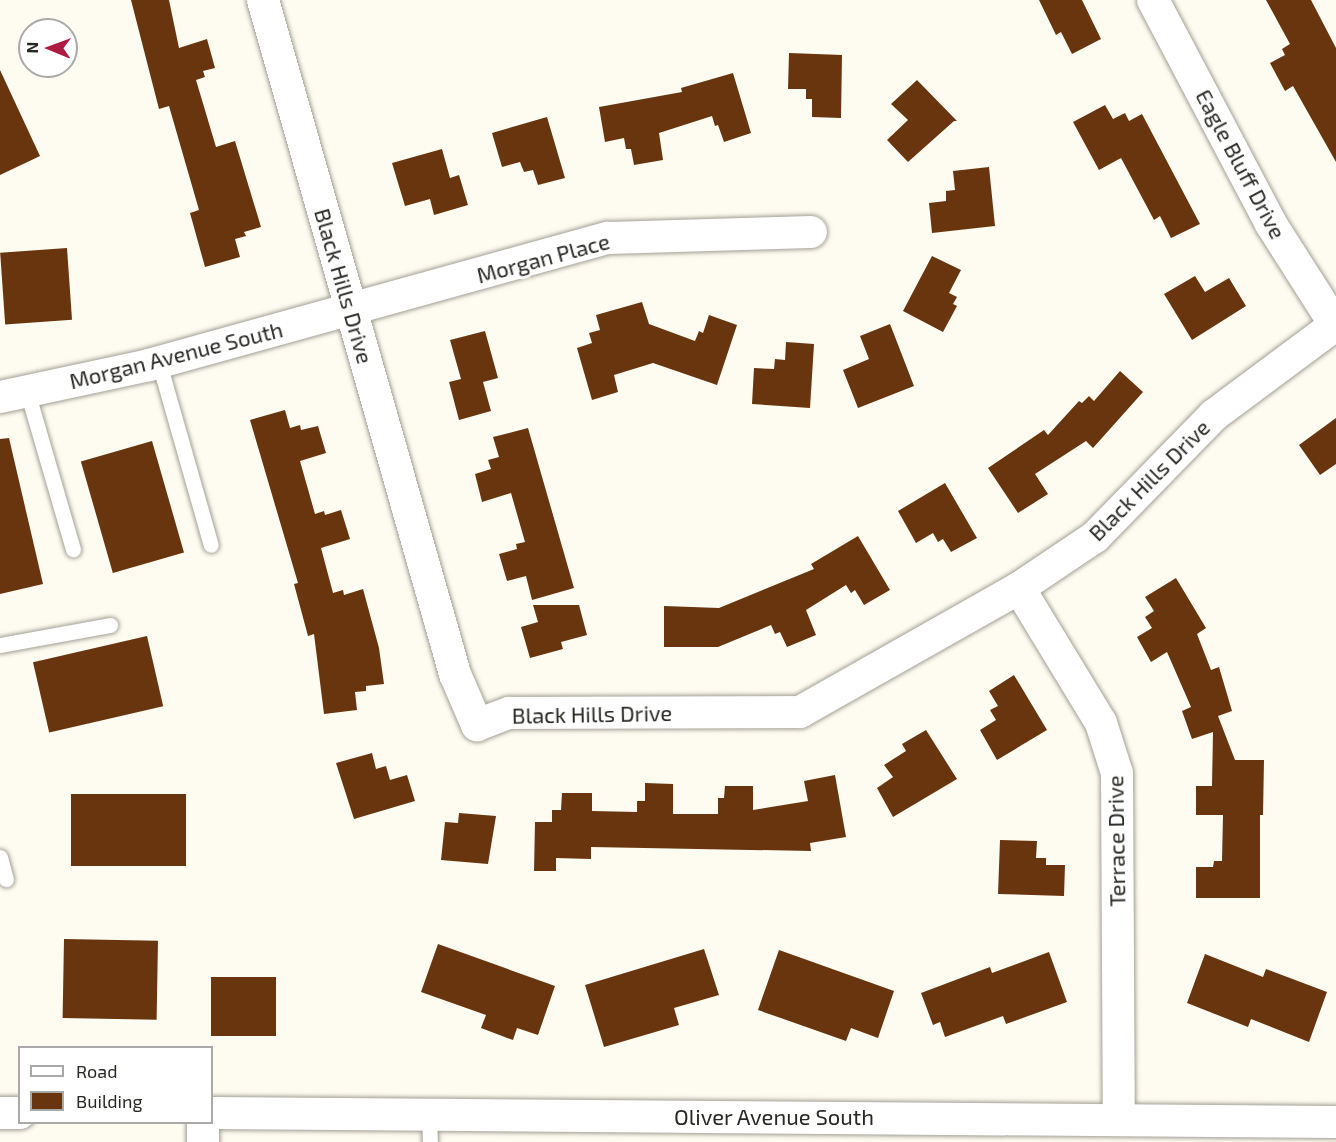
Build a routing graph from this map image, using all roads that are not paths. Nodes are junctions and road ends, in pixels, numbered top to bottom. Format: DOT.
graph roads {
  1 [pos="263,0"];
  2 [pos="1153,0"];
  3 [pos="810,231"];
  4 [pos="351,310"];
  5 [pos="1335,325"];
  6 [pos="159,363"];
  7 [pos="13,394"];
  8 [pos="211,545"];
  9 [pos="73,549"];
  10 [pos="1019,588"];
  11 [pos="110,625"];
  12 [pos="0,645"];
  13 [pos="0,857"];
  14 [pos="6,879"];
  15 [pos="0,1113"];
  16 [pos="18,1113"];
  17 [pos="213,1113"];
  18 [pos="1119,1119"];
  19 [pos="1336,1122"];
  20 [pos="203,1124"];
  21 [pos="430,1128"];
  22 [pos="843,1130"];
  23 [pos="203,1142"];
  1 -- 4 [label="street, Black Hills Drive"];
  2 -- 5 [label="street, Eagle Bluff Drive"];
  3 -- 4 [label="street, Morgan Place"];
  4 -- 6 [label="street, Morgan Avenue South"];
  4 -- 10 [label="street, Black Hills Drive"];
  5 -- 10 [label="street, Black Hills Drive"];
  6 -- 7 [label="street, Morgan Avenue South"];
  6 -- 8 [label="lane"];
  7 -- 9 [label="lane"];
  10 -- 18 [label="street, Terrace Drive"];
  11 -- 12 [label="lane"];
  13 -- 14 [label="lane"];
  15 -- 16 [label="street"];
  17 -- 21 [label="street, Oliver Avenue South"];
  18 -- 19 [label="street, Oliver Avenue South"];
  18 -- 22 [label="street, Oliver Avenue South"];
  20 -- 23 [label="street"];
  21 -- 22 [label="street, Oliver Avenue South"];
}
